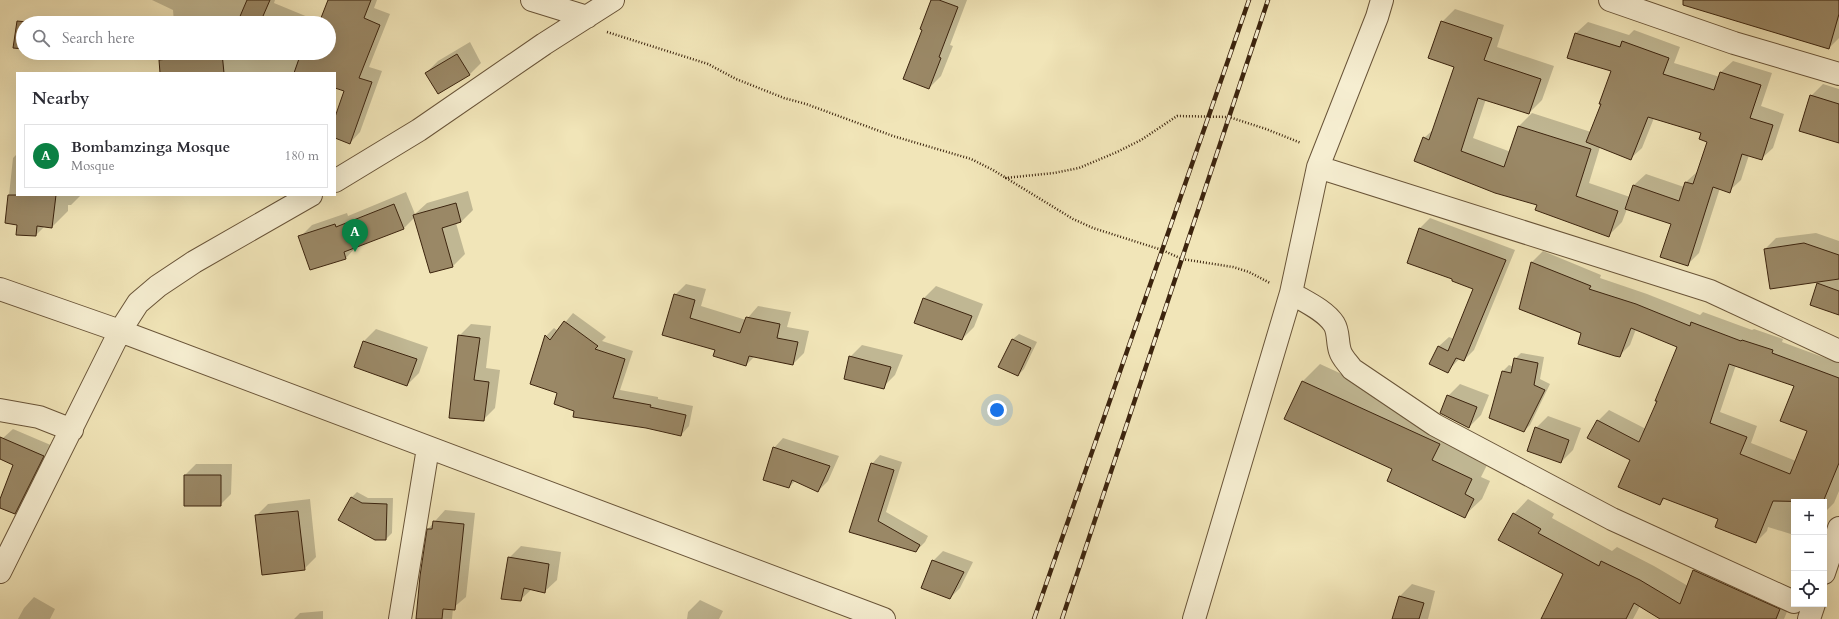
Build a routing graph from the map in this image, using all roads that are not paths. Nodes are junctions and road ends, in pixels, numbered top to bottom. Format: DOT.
graph roads {
  1 [pos="532,0"];
  2 [pos="613,0"];
  3 [pos="1382,0"];
  4 [pos="1610,0"];
  5 [pos="584,19"];
  6 [pos="1839,74"];
  7 [pos="1321,160"];
  8 [pos="336,180"];
  9 [pos="309,196"];
  10 [pos="0,290"];
  11 [pos="1290,296"];
  12 [pos="120,331"];
  13 [pos="1839,351"];
  14 [pos="0,410"];
  15 [pos="72,430"];
  16 [pos="428,448"];
  17 [pos="1839,528"];
  18 [pos="0,572"];
  19 [pos="1829,574"];
  20 [pos="1806,608"];
  21 [pos="400,619"];
  22 [pos="884,619"];
  23 [pos="1194,619"];
  1 -- 5 [label="street"];
  2 -- 5 [label="street"];
  3 -- 7 [label="street"];
  4 -- 6 [label="street"];
  5 -- 8 [label="street"];
  7 -- 11 [label="street"];
  7 -- 13 [label="street"];
  9 -- 12 [label="street"];
  10 -- 12 [label="street"];
  11 -- 20 [label="street"];
  11 -- 23 [label="street"];
  12 -- 15 [label="street"];
  12 -- 16 [label="street"];
  14 -- 15 [label="street"];
  15 -- 18 [label="street"];
  16 -- 21 [label="street"];
  16 -- 22 [label="street"];
  17 -- 19 [label="street"];
}
